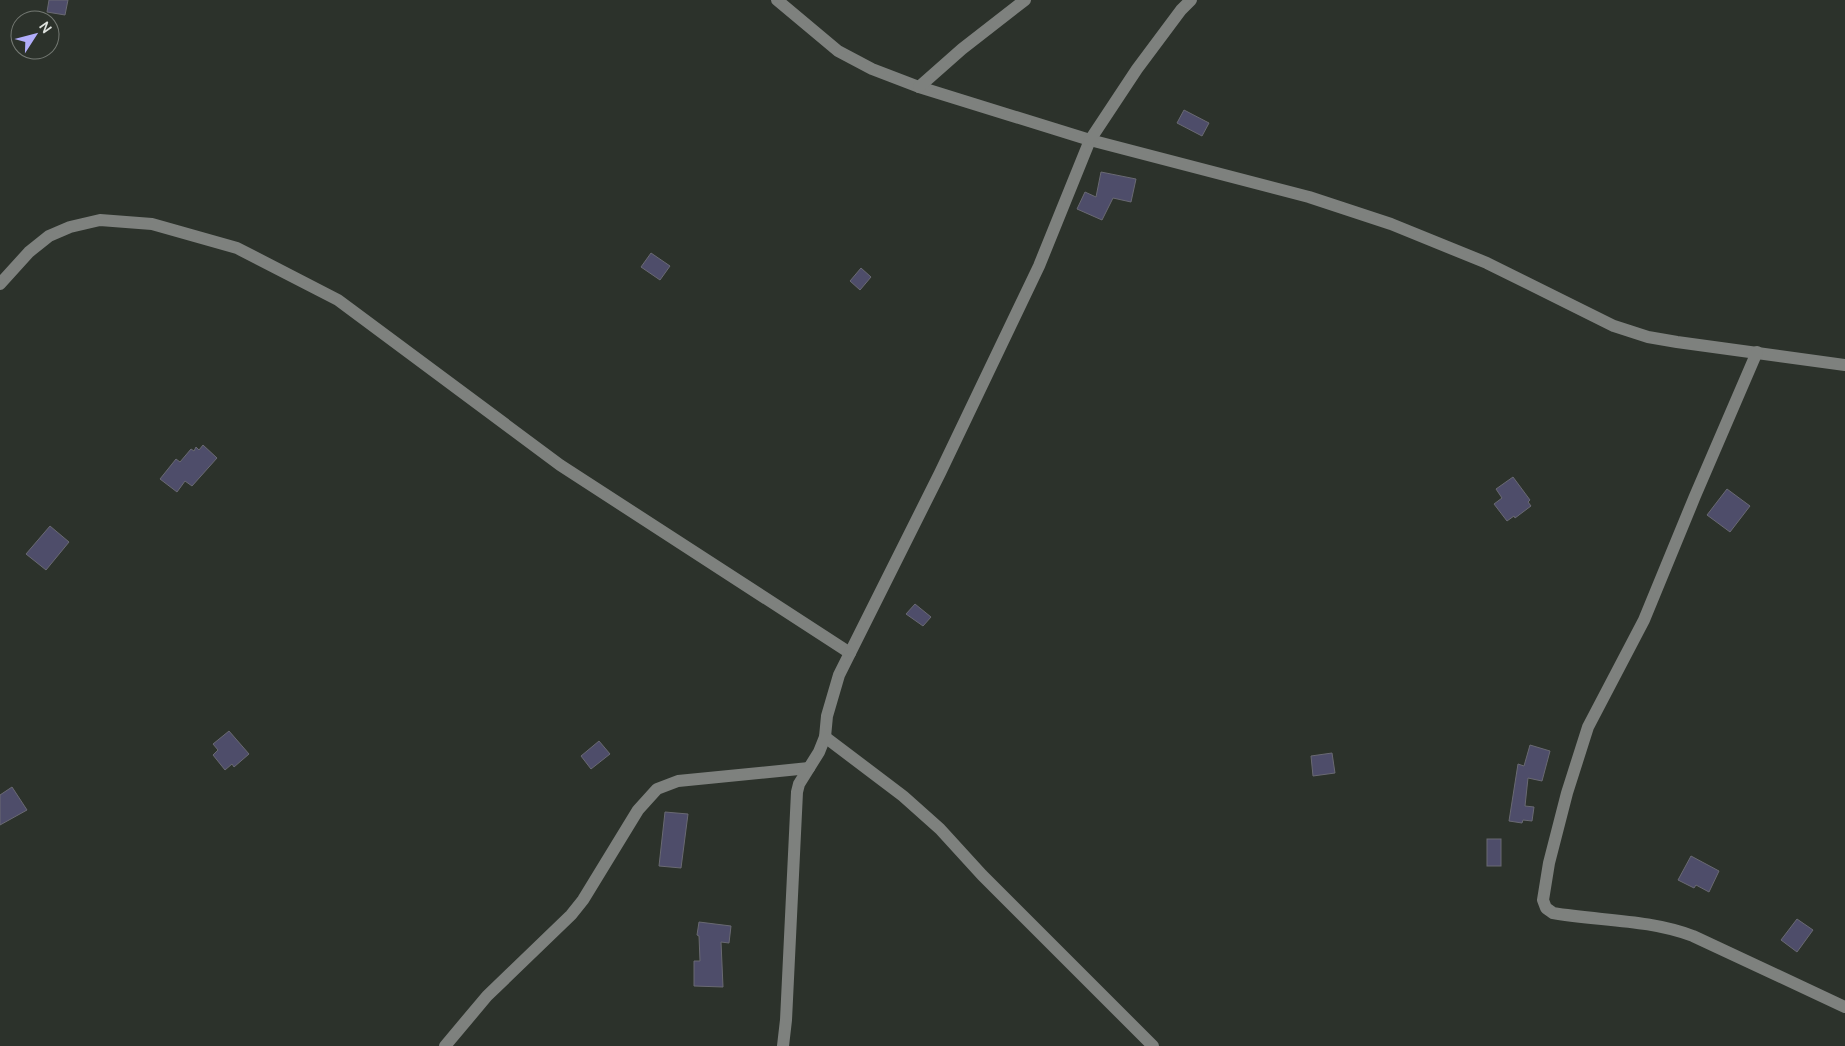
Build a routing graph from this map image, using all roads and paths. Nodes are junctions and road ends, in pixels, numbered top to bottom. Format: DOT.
graph roads {
  1 [pos="777,0"];
  2 [pos="1025,0"];
  3 [pos="1191,0"];
  4 [pos="919,87"];
  5 [pos="1090,140"];
  6 [pos="0,284"];
  7 [pos="1757,352"];
  8 [pos="1845,365"];
  9 [pos="850,652"];
  10 [pos="825,737"];
  11 [pos="809,768"];
  12 [pos="1845,1007"];
  13 [pos="445,1046"];
  14 [pos="783,1046"];
  15 [pos="1153,1046"];
  1 -- 4 [label="street"];
  2 -- 4 [label="street"];
  3 -- 5 [label="street"];
  4 -- 5 [label="street"];
  5 -- 7 [label="street"];
  5 -- 9 [label="street"];
  6 -- 9 [label="street"];
  7 -- 8 [label="street"];
  7 -- 12 [label="street"];
  9 -- 10 [label="street"];
  10 -- 11 [label="street"];
  10 -- 15 [label="street"];
  11 -- 13 [label="street"];
  11 -- 14 [label="street"];
}
